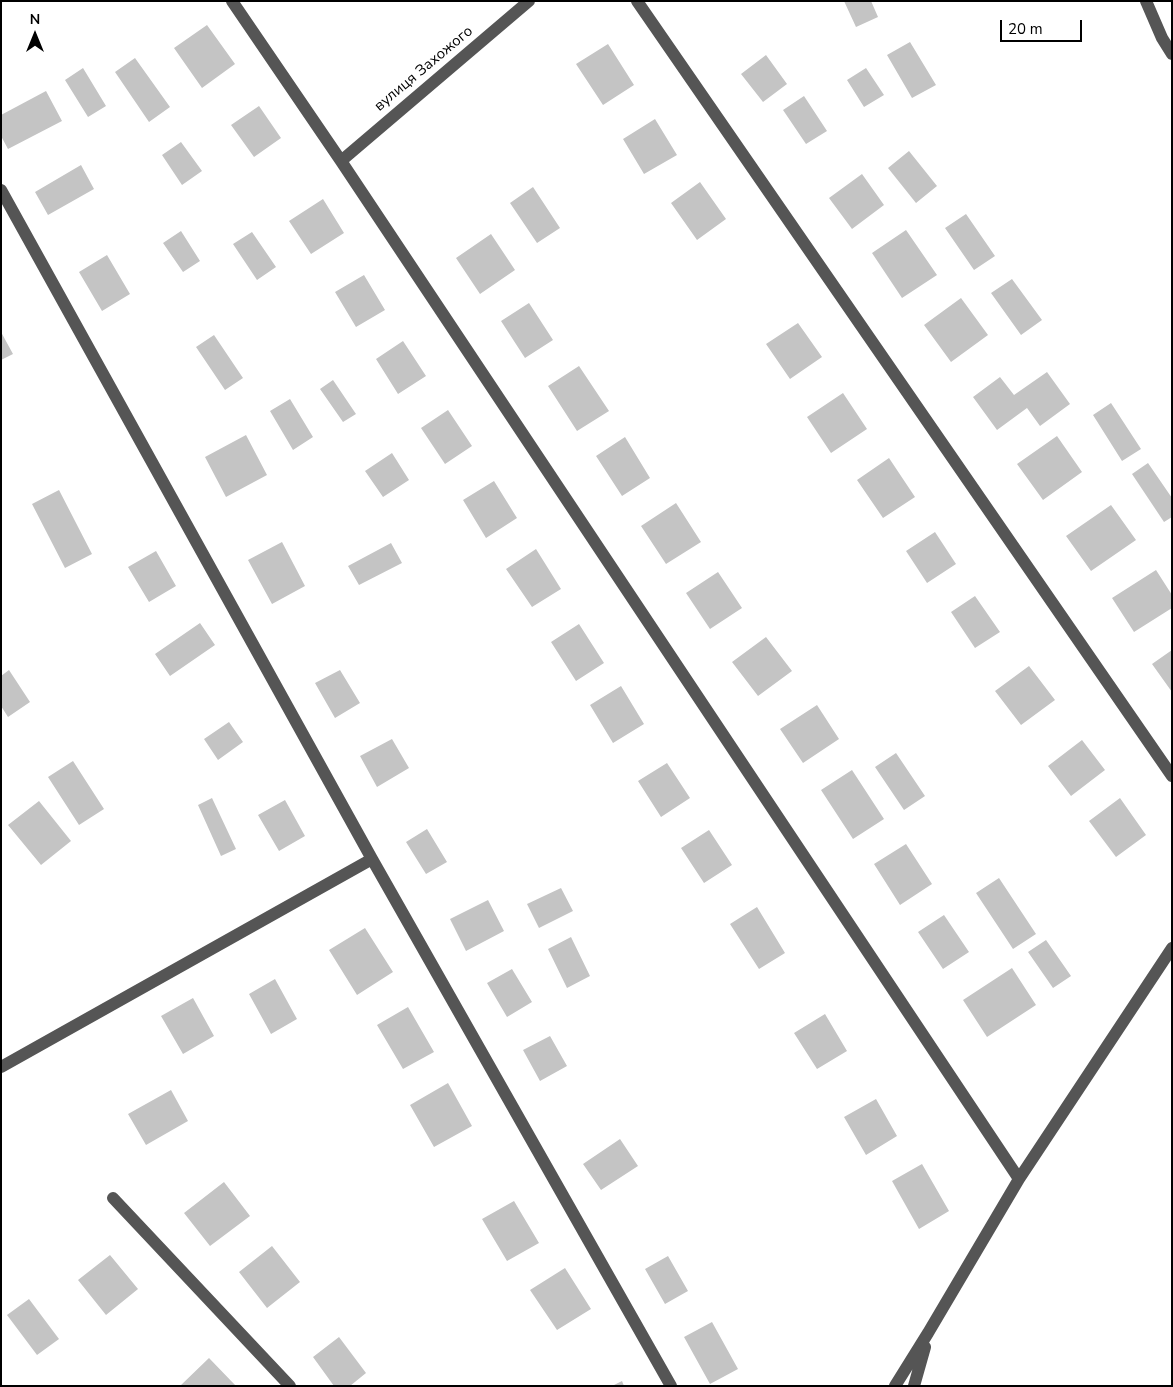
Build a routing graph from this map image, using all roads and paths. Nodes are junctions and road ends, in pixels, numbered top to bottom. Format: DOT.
graph roads {
  1 [pos="232,1"];
  2 [pos="529,1"];
  3 [pos="637,1"];
  4 [pos="1146,1"];
  5 [pos="1172,54"];
  6 [pos="341,161"];
  7 [pos="1,190"];
  8 [pos="1172,776"];
  9 [pos="372,859"];
  10 [pos="1172,948"];
  11 [pos="1,1066"];
  12 [pos="1019,1179"];
  13 [pos="113,1198"];
  14 [pos="928,1333"];
  15 [pos="290,1386"];
  16 [pos="671,1386"];
  17 [pos="895,1386"];
  18 [pos="914,1386"];
  1 -- 6 [label="street"];
  2 -- 6 [label="street, вулиця Захожого"];
  3 -- 8 [label="street"];
  4 -- 5 [label="street"];
  6 -- 12 [label="street"];
  7 -- 9 [label="street"];
  9 -- 11 [label="street"];
  9 -- 16 [label="street"];
  10 -- 12 [label="street"];
  12 -- 14 [label="street"];
  13 -- 15 [label="street"];
  14 -- 17 [label="street"];
  14 -- 18 [label="street"];
}
